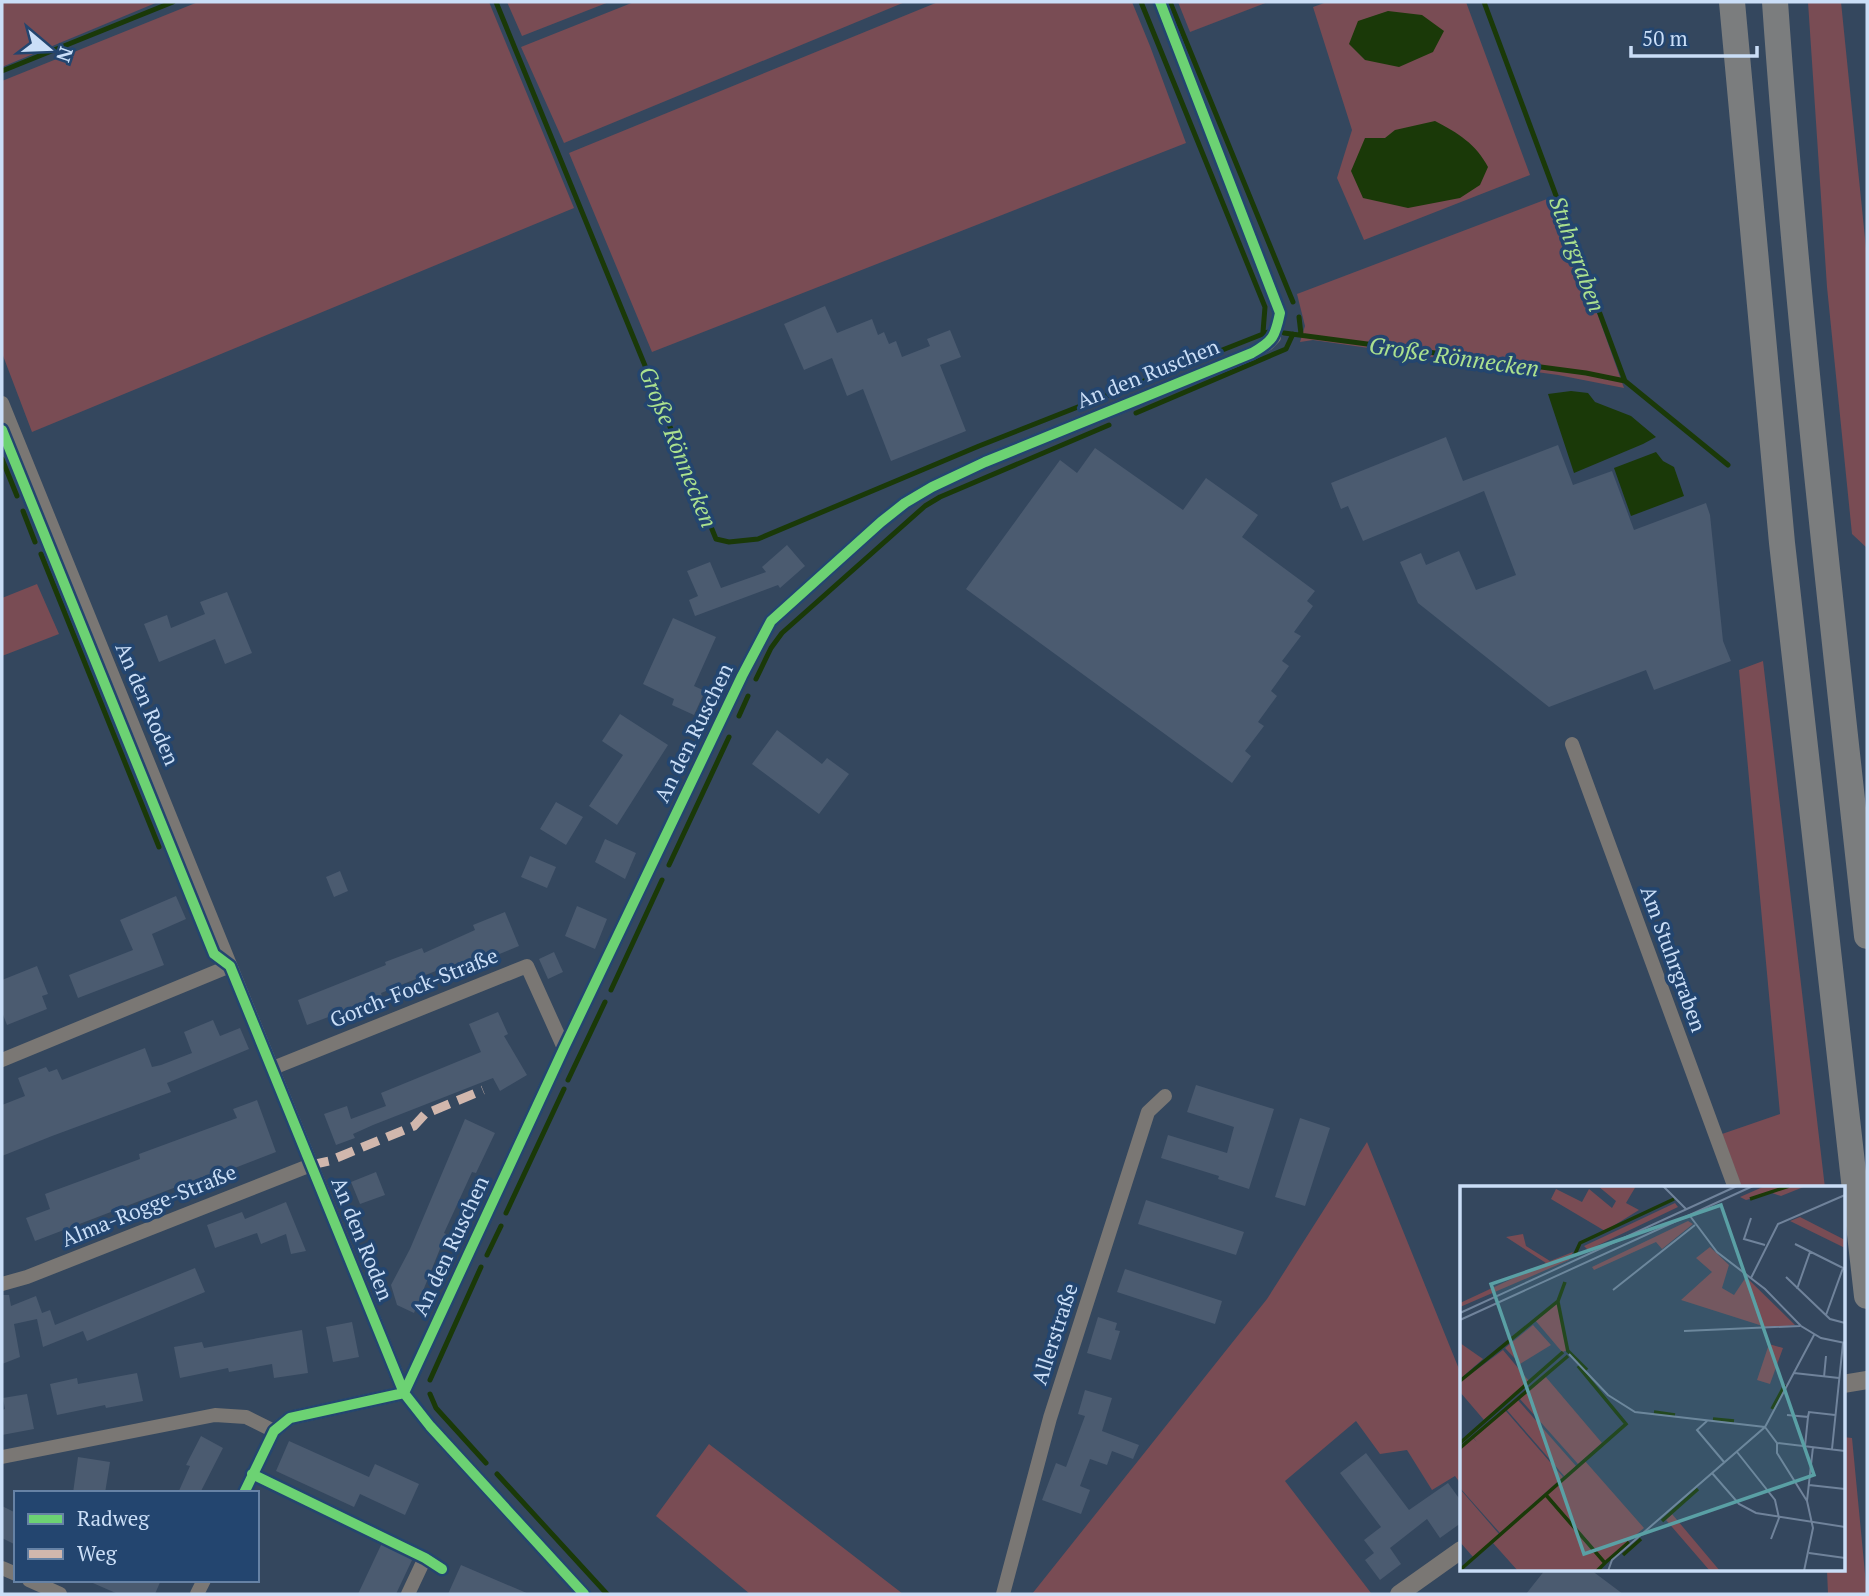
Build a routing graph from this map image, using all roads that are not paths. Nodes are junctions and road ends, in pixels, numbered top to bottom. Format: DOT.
graph roads {
  1 [pos="1732,2"];
  2 [pos="1775,2"];
  3 [pos="1274,337"];
  4 [pos="2,403"];
  5 [pos="1572,744"];
  6 [pos="1867,936"];
  7 [pos="230,966"];
  8 [pos="564,1048"];
  9 [pos="2,1060"];
  10 [pos="273,1068"];
  11 [pos="1165,1096"];
  12 [pos="311,1165"];
  13 [pos="1734,1186"];
  14 [pos="2,1284"];
  15 [pos="1867,1296"];
  16 [pos="1867,1380"];
  17 [pos="1844,1384"];
  18 [pos="404,1393"];
  19 [pos="274,1431"];
  20 [pos="2,1457"];
  21 [pos="245,1491"];
  22 [pos="1460,1551"];
  23 [pos="425,1558"];
  24 [pos="33,1582"];
  25 [pos="60,1594"];
  26 [pos="408,1594"];
  27 [pos="584,1594"];
  28 [pos="1003,1594"];
  29 [pos="1399,1594"];
  1 -- 15 [label="highway"];
  2 -- 6 [label="highway"];
  3 -- 8 [label="street, An den Ruschen"];
  4 -- 7 [label="street, An den Roden"];
  5 -- 13 [label="street, Am Stuhrgraben"];
  7 -- 9 [label="street"];
  7 -- 10 [label="street, An den Roden"];
  8 -- 10 [label="street, Gorch-Fock-Straße"];
  8 -- 18 [label="street, An den Ruschen"];
  10 -- 12 [label="street, An den Roden"];
  11 -- 28 [label="street, Allerstraße"];
  12 -- 14 [label="street, Alma-Rogge-Straße"];
  12 -- 18 [label="street, An den Roden"];
  16 -- 17 [label="street"];
  18 -- 19 [label="street"];
  18 -- 27 [label="street, An den Roden"];
  19 -- 20 [label="street"];
  19 -- 21 [label="street"];
  22 -- 29 [label="street"];
  23 -- 26 [label="street"];
  24 -- 25 [label="street"];
}
